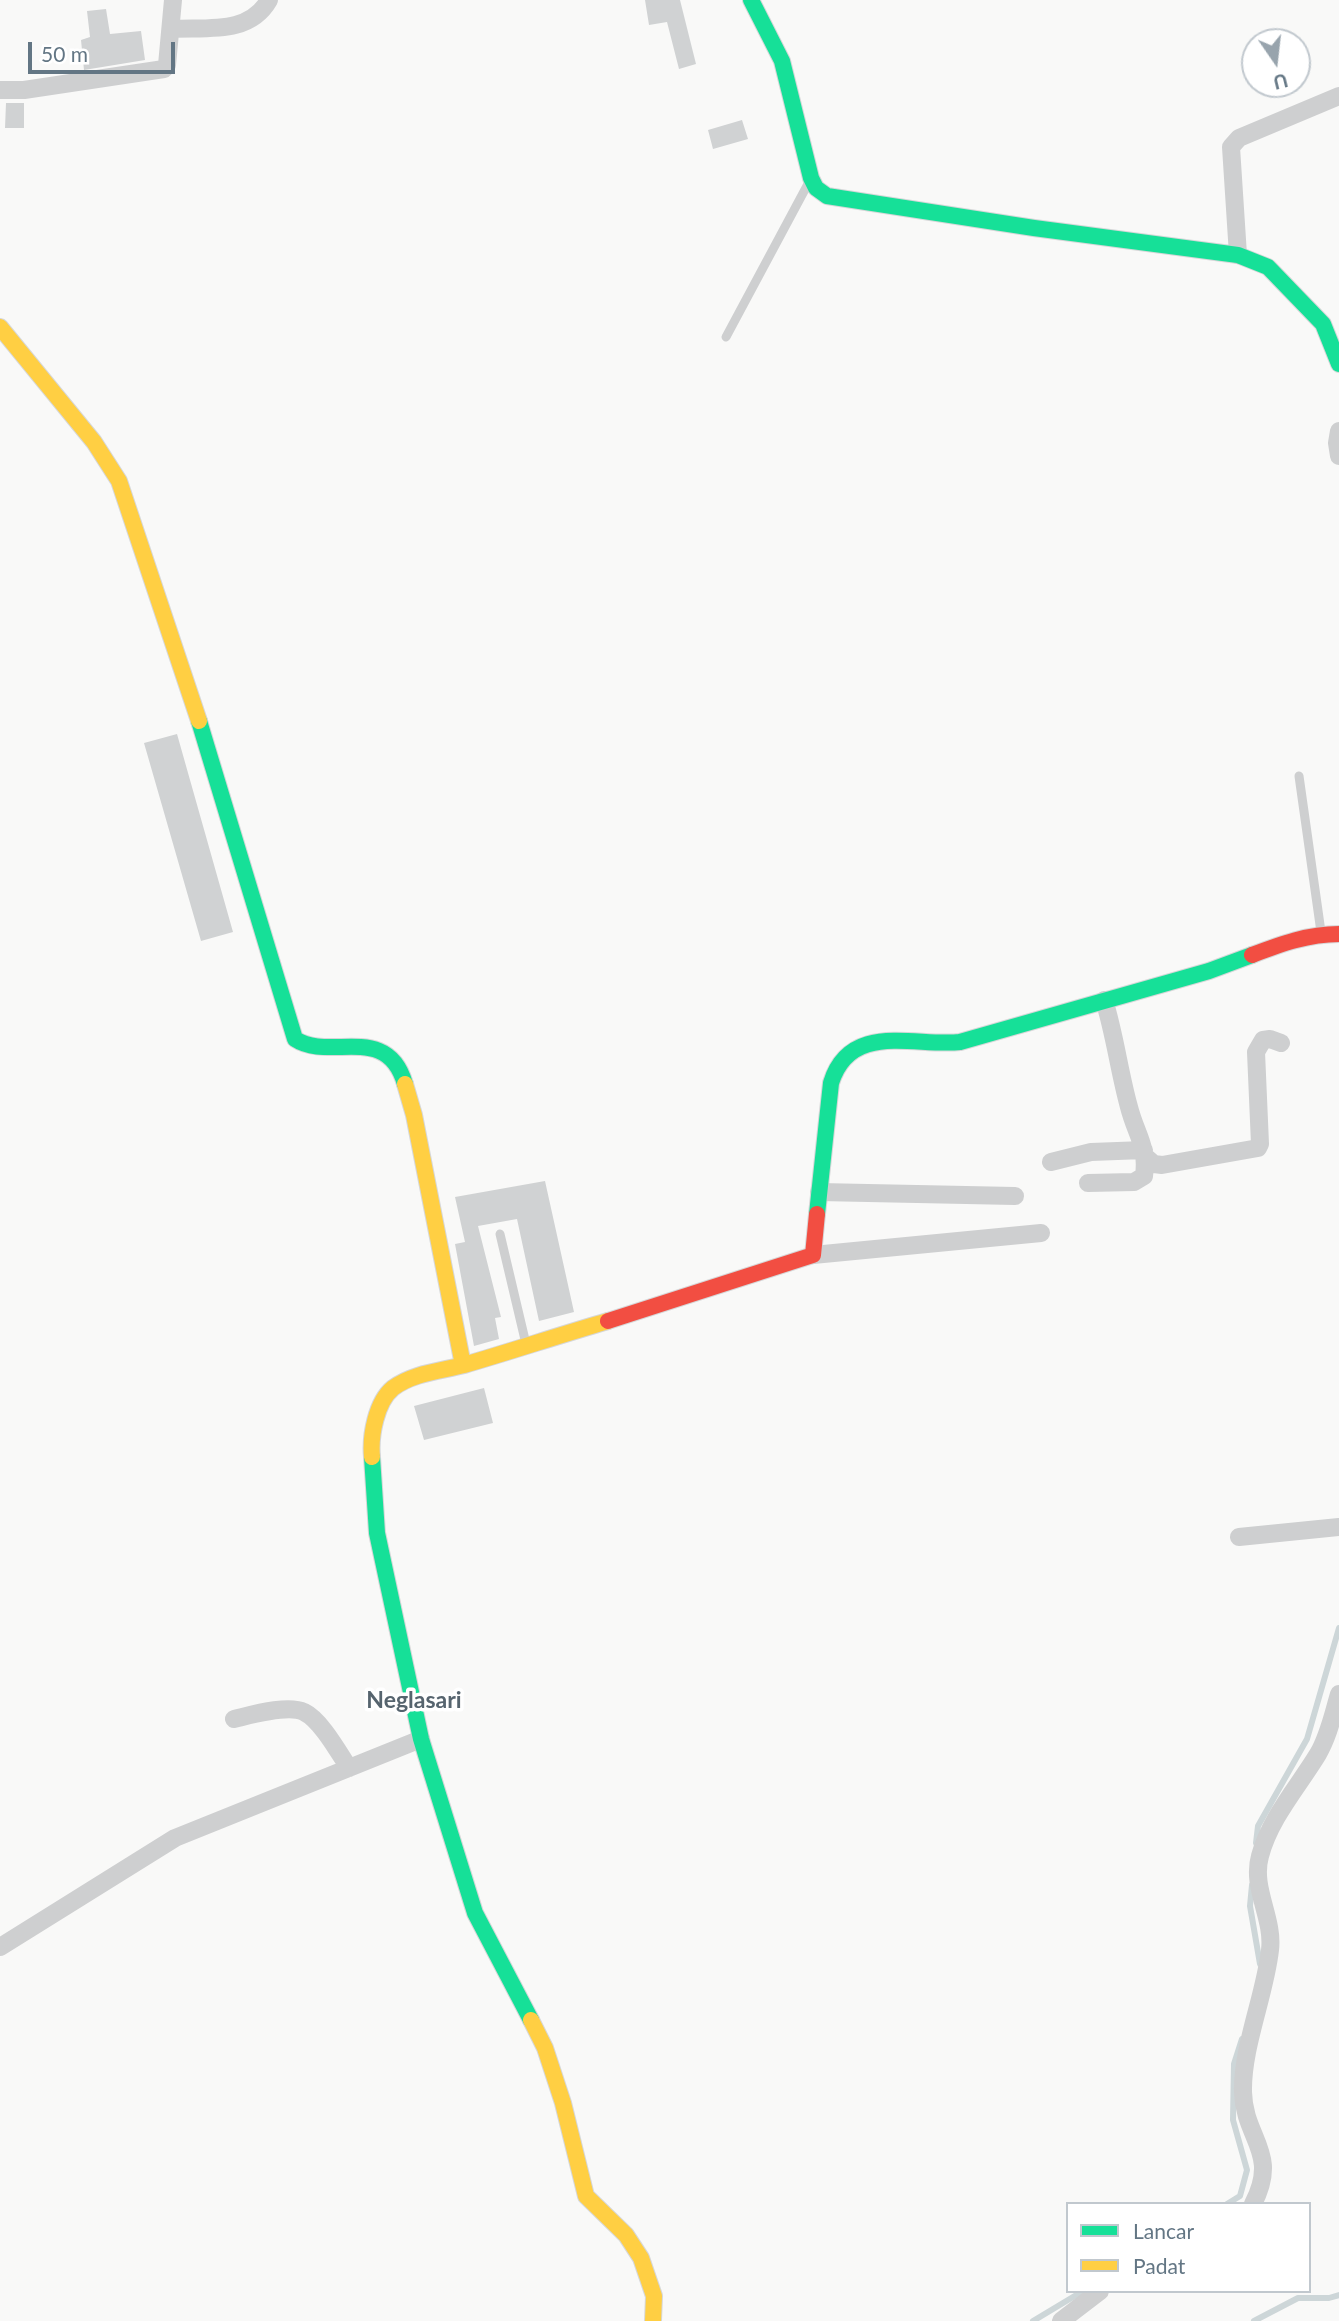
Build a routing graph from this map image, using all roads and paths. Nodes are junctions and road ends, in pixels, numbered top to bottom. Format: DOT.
graph roads {
  1 [pos="173,0"];
  2 [pos="269,0"];
  3 [pos="751,0"];
  4 [pos="172,29"];
  5 [pos="0,90"];
  6 [pos="1339,96"];
  7 [pos="811,178"];
  8 [pos="1238,255"];
  9 [pos="0,327"];
  10 [pos="726,337"];
  11 [pos="1339,364"];
  12 [pos="1339,431"];
  13 [pos="1339,456"];
  14 [pos="1299,776"];
  15 [pos="1322,934"];
  16 [pos="1339,934"];
  17 [pos="1104,1000"];
  18 [pos="1281,1043"];
  19 [pos="1145,1154"];
  20 [pos="1051,1162"];
  21 [pos="1088,1183"];
  22 [pos="819,1192"];
  23 [pos="1015,1196"];
  24 [pos="1041,1233"];
  25 [pos="500,1234"];
  26 [pos="813,1255"];
  27 [pos="527,1345"];
  28 [pos="463,1365"];
  29 [pos="1339,1528"];
  30 [pos="1239,1537"];
  31 [pos="1339,1694"];
  32 [pos="234,1719"];
  33 [pos="421,1739"];
  34 [pos="349,1768"];
  35 [pos="0,1947"];
  36 [pos="1254,2202"];
  37 [pos="1097,2293"];
  38 [pos="653,2321"];
  39 [pos="1061,2321"];
  1 -- 4 [label="street"];
  2 -- 4 [label="street"];
  3 -- 7 [label="street"];
  4 -- 5 [label="street"];
  6 -- 8 [label="street"];
  7 -- 8 [label="street"];
  7 -- 10 [label="lane"];
  8 -- 11 [label="street"];
  9 -- 28 [label="street"];
  12 -- 13 [label="street"];
  14 -- 15 [label="lane"];
  15 -- 16 [label="street"];
  15 -- 17 [label="street"];
  17 -- 19 [label="street"];
  17 -- 22 [label="street"];
  18 -- 19 [label="street"];
  19 -- 20 [label="street"];
  19 -- 21 [label="street"];
  22 -- 23 [label="street"];
  22 -- 26 [label="street"];
  24 -- 26 [label="street"];
  25 -- 27 [label="lane"];
  26 -- 27 [label="street"];
  27 -- 28 [label="street"];
  28 -- 33 [label="street"];
  29 -- 30 [label="street"];
  31 -- 36 [label="street"];
  32 -- 34 [label="street"];
  33 -- 34 [label="street"];
  33 -- 38 [label="street"];
  34 -- 35 [label="street"];
  37 -- 39 [label="street"];
}
